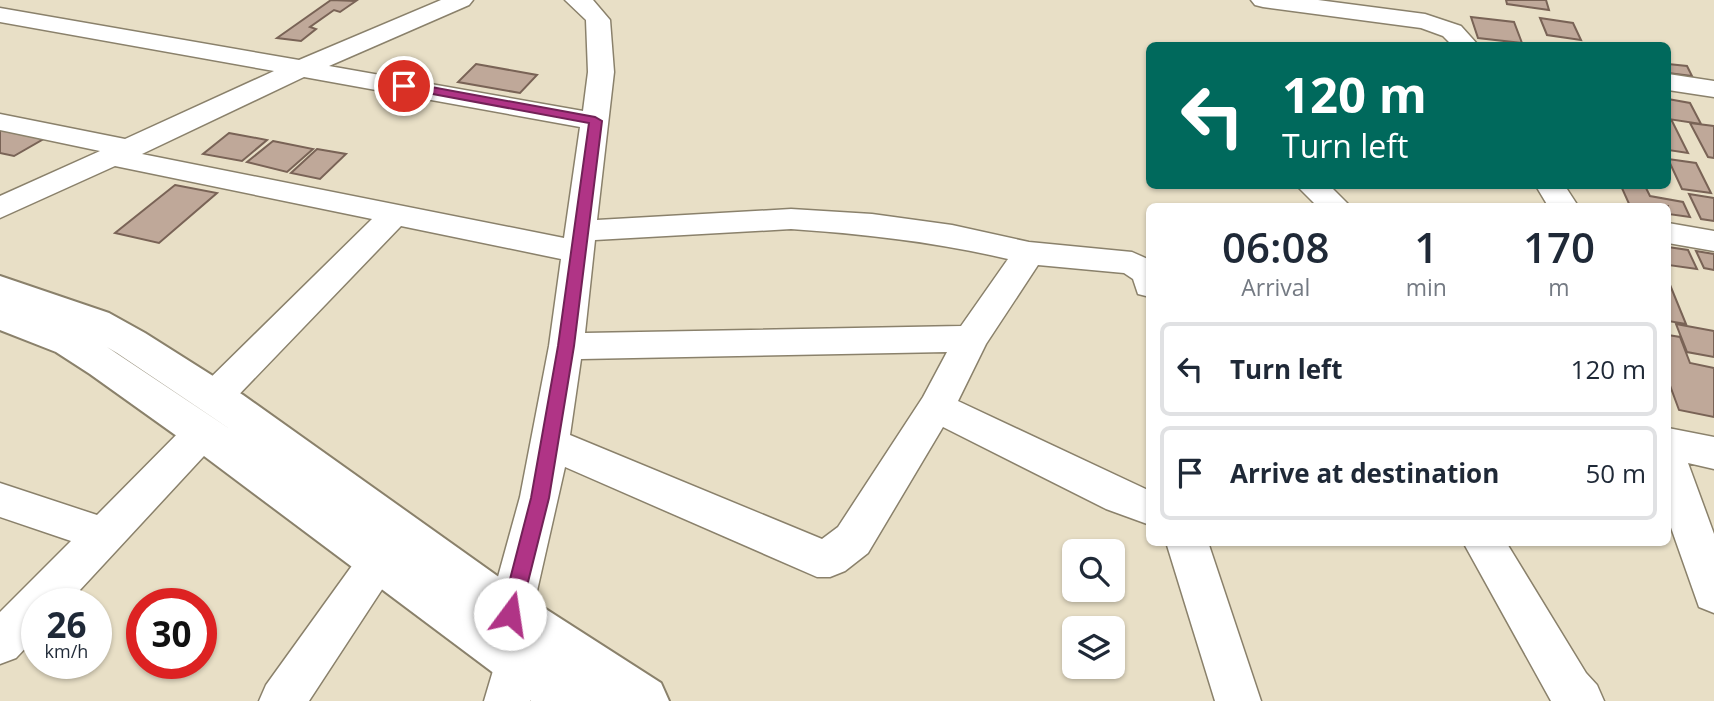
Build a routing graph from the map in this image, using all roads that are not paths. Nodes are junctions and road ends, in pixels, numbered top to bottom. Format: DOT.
graph roads {
  1 [pos="461,0"];
  2 [pos="577,0"];
  3 [pos="1263,0"];
  4 [pos="0,15"];
  5 [pos="1463,42"];
  6 [pos="305,67"];
  7 [pos="1671,82"];
  8 [pos="1714,89"];
  9 [pos="595,121"];
  10 [pos="0,122"];
  11 [pos="122,153"];
  12 [pos="1315,189"];
  13 [pos="1332,203"];
  14 [pos="0,208"];
  15 [pos="394,215"];
  16 [pos="1671,234"];
  17 [pos="1714,241"];
  18 [pos="581,242"];
  19 [pos="1029,253"];
  20 [pos="1146,273"];
  21 [pos="0,289"];
  22 [pos="0,316"];
  23 [pos="971,339"];
  24 [pos="566,346"];
  25 [pos="936,407"];
  26 [pos="208,414"];
  27 [pos="548,443"];
  28 [pos="1671,444"];
  29 [pos="1714,453"];
  30 [pos="1671,470"];
  31 [pos="0,500"];
  32 [pos="1146,507"];
  33 [pos="105,535"];
  34 [pos="1188,546"];
  35 [pos="1485,546"];
  36 [pos="379,562"];
  37 [pos="53,588"];
  38 [pos="1714,593"];
  39 [pos="510,614"];
  40 [pos="21,621"];
  41 [pos="0,643"];
  42 [pos="511,682"];
  43 [pos="282,701"];
  44 [pos="575,701"];
  45 [pos="643,701"];
  46 [pos="1238,701"];
  47 [pos="1581,701"];
  1 -- 6 [label="street"];
  2 -- 9 [label="street"];
  3 -- 5 [label="street"];
  4 -- 6 [label="street"];
  6 -- 9 [label="street"];
  6 -- 11 [label="street"];
  7 -- 8 [label="street"];
  9 -- 18 [label="street"];
  10 -- 11 [label="street"];
  11 -- 14 [label="street"];
  11 -- 15 [label="street"];
  12 -- 13 [label="street"];
  15 -- 18 [label="street"];
  15 -- 26 [label="street"];
  16 -- 17 [label="street"];
  18 -- 19 [label="street"];
  18 -- 24 [label="street"];
  19 -- 20 [label="street"];
  19 -- 23 [label="street"];
  21 -- 26 [label="street"];
  22 -- 26 [label="street"];
  23 -- 24 [label="street"];
  23 -- 25 [label="street"];
  24 -- 27 [label="street"];
  25 -- 27 [label="street"];
  25 -- 32 [label="street"];
  26 -- 33 [label="street"];
  26 -- 36 [label="street"];
  26 -- 39 [label="street"];
  27 -- 39 [label="street"];
  28 -- 29 [label="street"];
  30 -- 38 [label="street"];
  31 -- 33 [label="street"];
  33 -- 37 [label="street"];
  34 -- 46 [label="street"];
  35 -- 47 [label="street"];
  36 -- 42 [label="street"];
  36 -- 43 [label="street"];
  39 -- 45 [label="street"];
  40 -- 41 [label="street"];
  42 -- 44 [label="street"];
}
